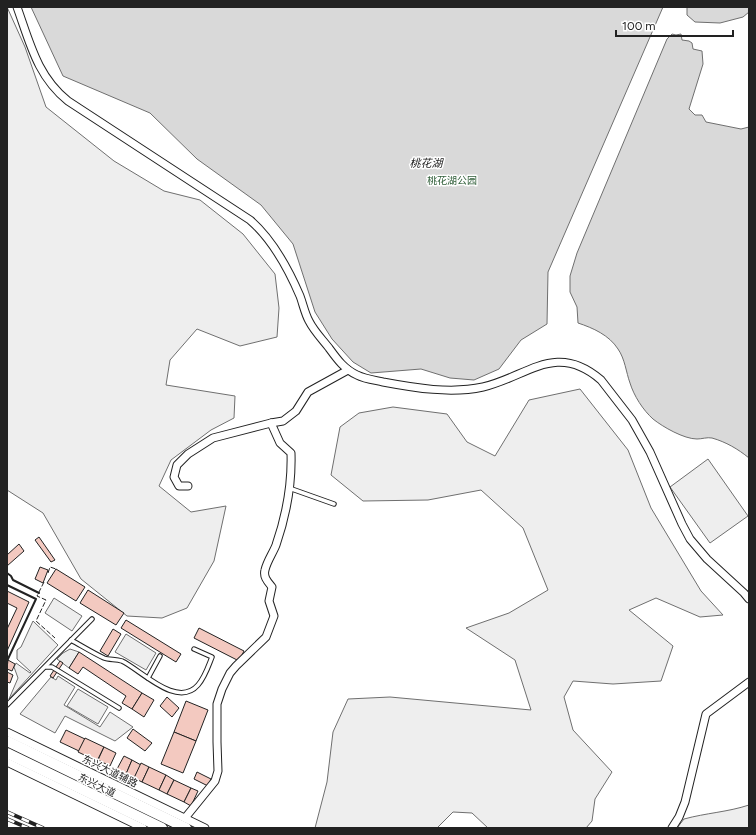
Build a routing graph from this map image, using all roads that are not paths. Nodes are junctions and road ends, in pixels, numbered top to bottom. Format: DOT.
graph roads {
  1 [pos="17,7"];
  2 [pos="348,370"];
  3 [pos="271,423"];
  4 [pos="188,486"];
  5 [pos="289,488"];
  6 [pos="334,504"];
  7 [pos="749,599"];
  8 [pos="92,618"];
  9 [pos="71,640"];
  10 [pos="194,649"];
  11 [pos="160,656"];
  12 [pos="46,666"];
  13 [pos="148,678"];
  14 [pos="749,682"];
  15 [pos="7,705"];
  16 [pos="119,708"];
  17 [pos="7,732"];
  18 [pos="7,741"];
  19 [pos="7,753"];
  20 [pos="53,754"];
  21 [pos="7,762"];
  22 [pos="68,771"];
  23 [pos="42,774"];
  24 [pos="109,791"];
  25 [pos="130,792"];
  26 [pos="185,823"];
  27 [pos="144,828"];
  28 [pos="162,828"];
  29 [pos="205,828"];
  30 [pos="672,828"];
  1 -- 2 [label="street"];
  2 -- 3 [label="street"];
  2 -- 7 [label="street"];
  3 -- 4 [label="street"];
  3 -- 5 [label="street"];
  5 -- 6 [label="lane"];
  5 -- 26 [label="street"];
  8 -- 9 [label="lane"];
  9 -- 12 [label="lane"];
  9 -- 13 [label="lane"];
  10 -- 13 [label="lane"];
  11 -- 13 [label="lane"];
  12 -- 15 [label="lane"];
  12 -- 16 [label="lane"];
  14 -- 30 [label="street"];
  17 -- 20 [label="street, 东兴大道辅路"];
  18 -- 22 [label="main road, 东兴大道"];
  19 -- 23 [label="main road, 东兴大道"];
  20 -- 22 [label="street"];
  20 -- 25 [label="street, 东兴大道辅路"];
  21 -- 23 [label="street"];
  22 -- 24 [label="main road, 东兴大道"];
  23 -- 27 [label="street"];
  23 -- 28 [label="main road, 东兴大道"];
  24 -- 25 [label="street"];
  24 -- 26 [label="main road, 东兴大道"];
  25 -- 26 [label="street, 东兴大道辅路"];
  26 -- 29 [label="street, 东兴大道辅路"];
}
